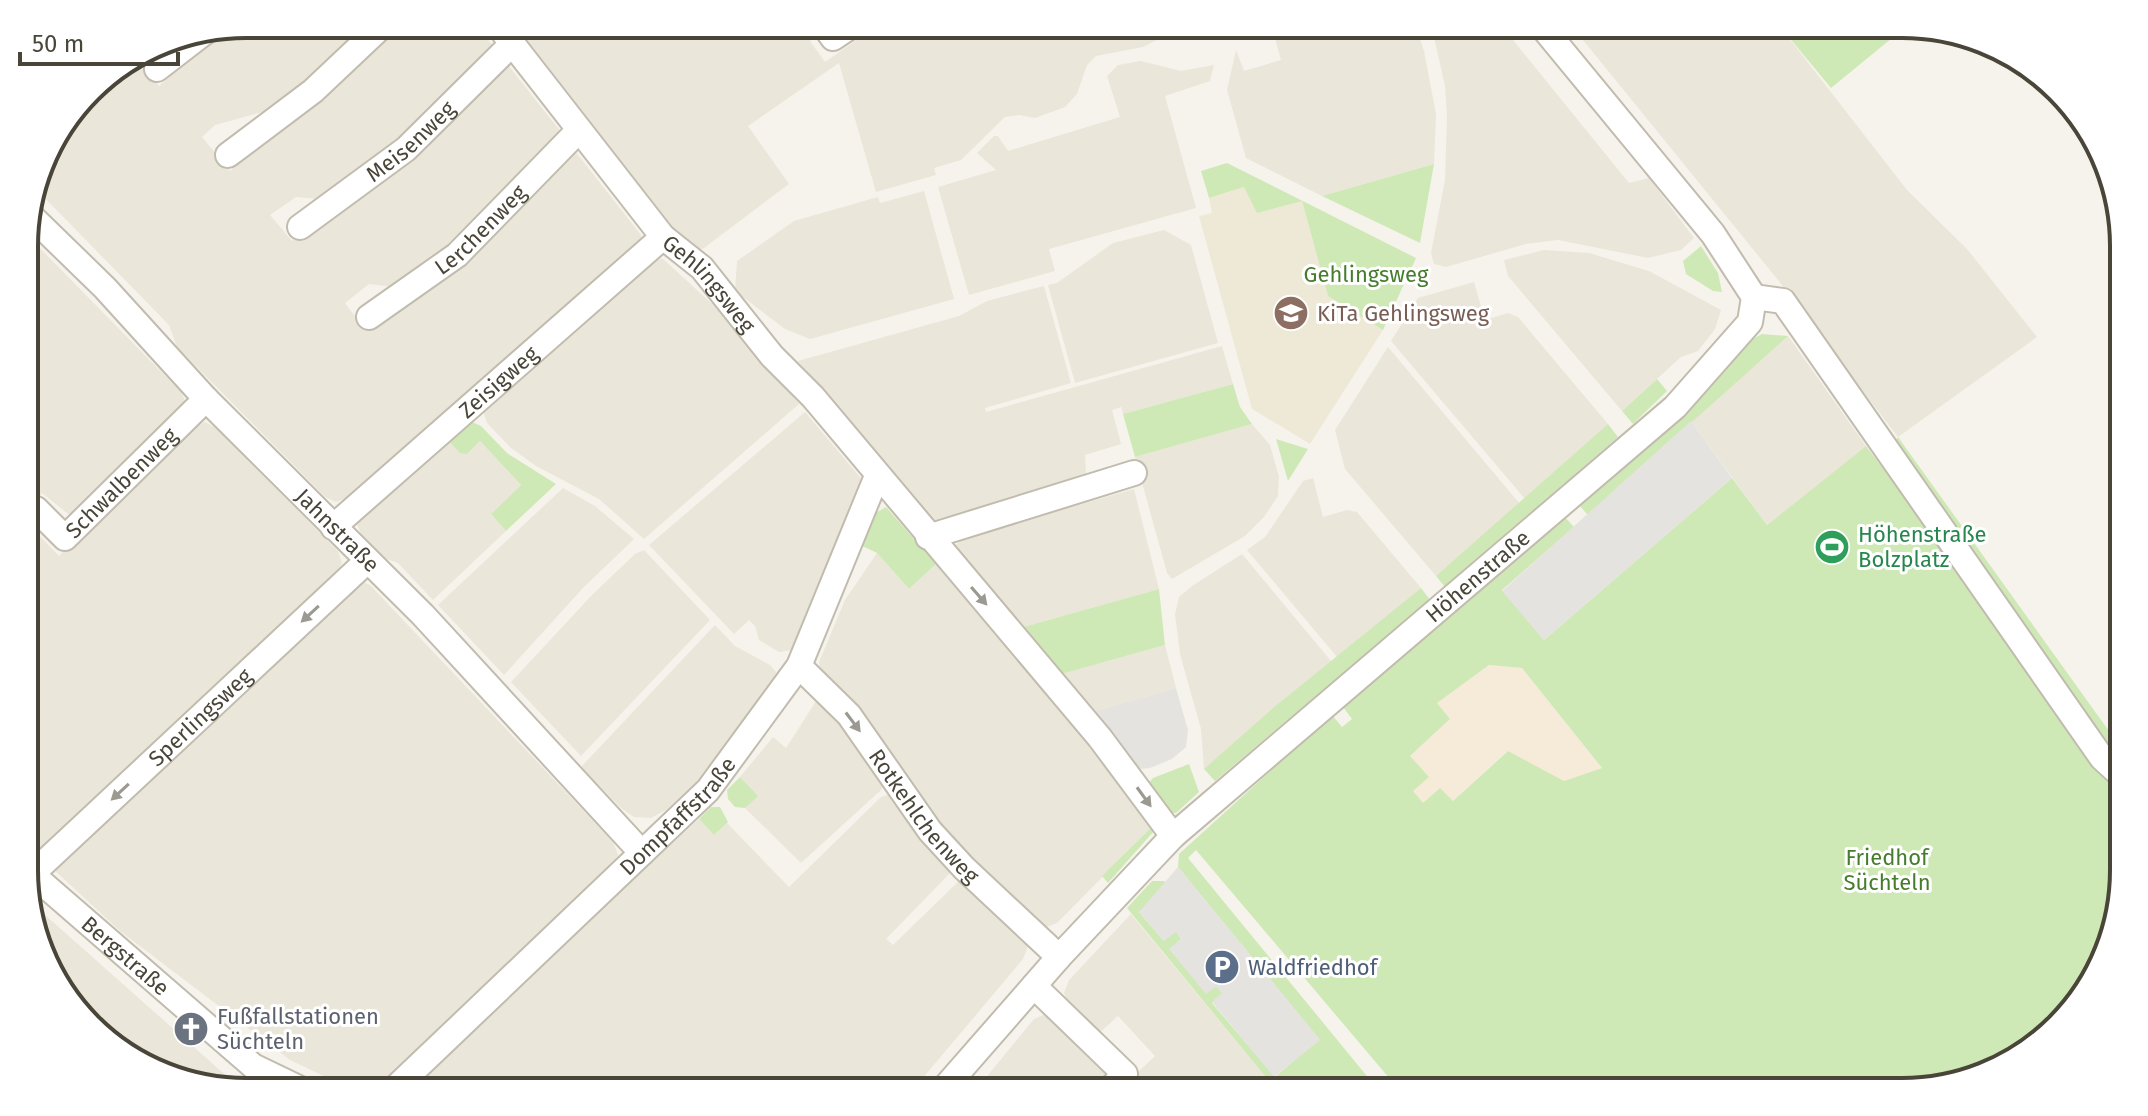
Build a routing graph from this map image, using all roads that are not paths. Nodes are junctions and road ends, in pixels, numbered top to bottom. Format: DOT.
graph roads {
  1 [pos="369,38"];
  2 [pos="508,38"];
  3 [pos="1552,38"];
  4 [pos="512,44"];
  5 [pos="185,47"];
  6 [pos="157,69"];
  7 [pos="579,130"];
  8 [pos="228,155"];
  9 [pos="39,224"];
  10 [pos="300,227"];
  11 [pos="663,237"];
  12 [pos="1754,297"];
  13 [pos="369,317"];
  14 [pos="206,399"];
  15 [pos="1134,473"];
  16 [pos="877,476"];
  17 [pos="38,511"];
  18 [pos="333,527"];
  19 [pos="928,537"];
  20 [pos="367,561"];
  21 [pos="799,666"];
  22 [pos="2110,765"];
  23 [pos="1173,836"];
  24 [pos="642,853"];
  25 [pos="38,864"];
  26 [pos="39,880"];
  27 [pos="1059,957"];
  28 [pos="1034,986"];
  29 [pos="278,1078"];
  30 [pos="406,1078"];
  31 [pos="953,1078"];
  32 [pos="1121,1078"];
  1 -- 8 [label="street"];
  2 -- 4 [label="street, Gehlingsweg"];
  3 -- 12 [label="street"];
  4 -- 7 [label="street, Gehlingsweg"];
  4 -- 10 [label="street, Meisenweg"];
  5 -- 6 [label="street"];
  7 -- 11 [label="street, Gehlingsweg"];
  7 -- 13 [label="street, Lerchenweg"];
  9 -- 14 [label="street, Jahnstraße"];
  11 -- 16 [label="street, Gehlingsweg"];
  11 -- 18 [label="street, Zeisigweg"];
  12 -- 22 [label="street"];
  12 -- 23 [label="street, Höhenstraße"];
  14 -- 17 [label="street, Schwalbenweg"];
  14 -- 18 [label="street, Jahnstraße"];
  15 -- 19 [label="street"];
  16 -- 19 [label="street, Gehlingsweg"];
  16 -- 21 [label="street, Dompfaffstraße"];
  18 -- 20 [label="street, Jahnstraße"];
  19 -- 23 [label="street, Gehlingsweg, one-way"];
  20 -- 24 [label="street, Jahnstraße"];
  20 -- 25 [label="street, Sperlingsweg, one-way"];
  21 -- 24 [label="street, Dompfaffstraße"];
  21 -- 27 [label="street, Rotkehlchenweg, one-way"];
  23 -- 27 [label="street, Höhenstraße"];
  24 -- 30 [label="street, Dompfaffstraße"];
  26 -- 29 [label="street, Bergstraße"];
  27 -- 28 [label="street, Höhenstraße"];
  28 -- 31 [label="street, Höhenstraße"];
  28 -- 32 [label="street"];
}
